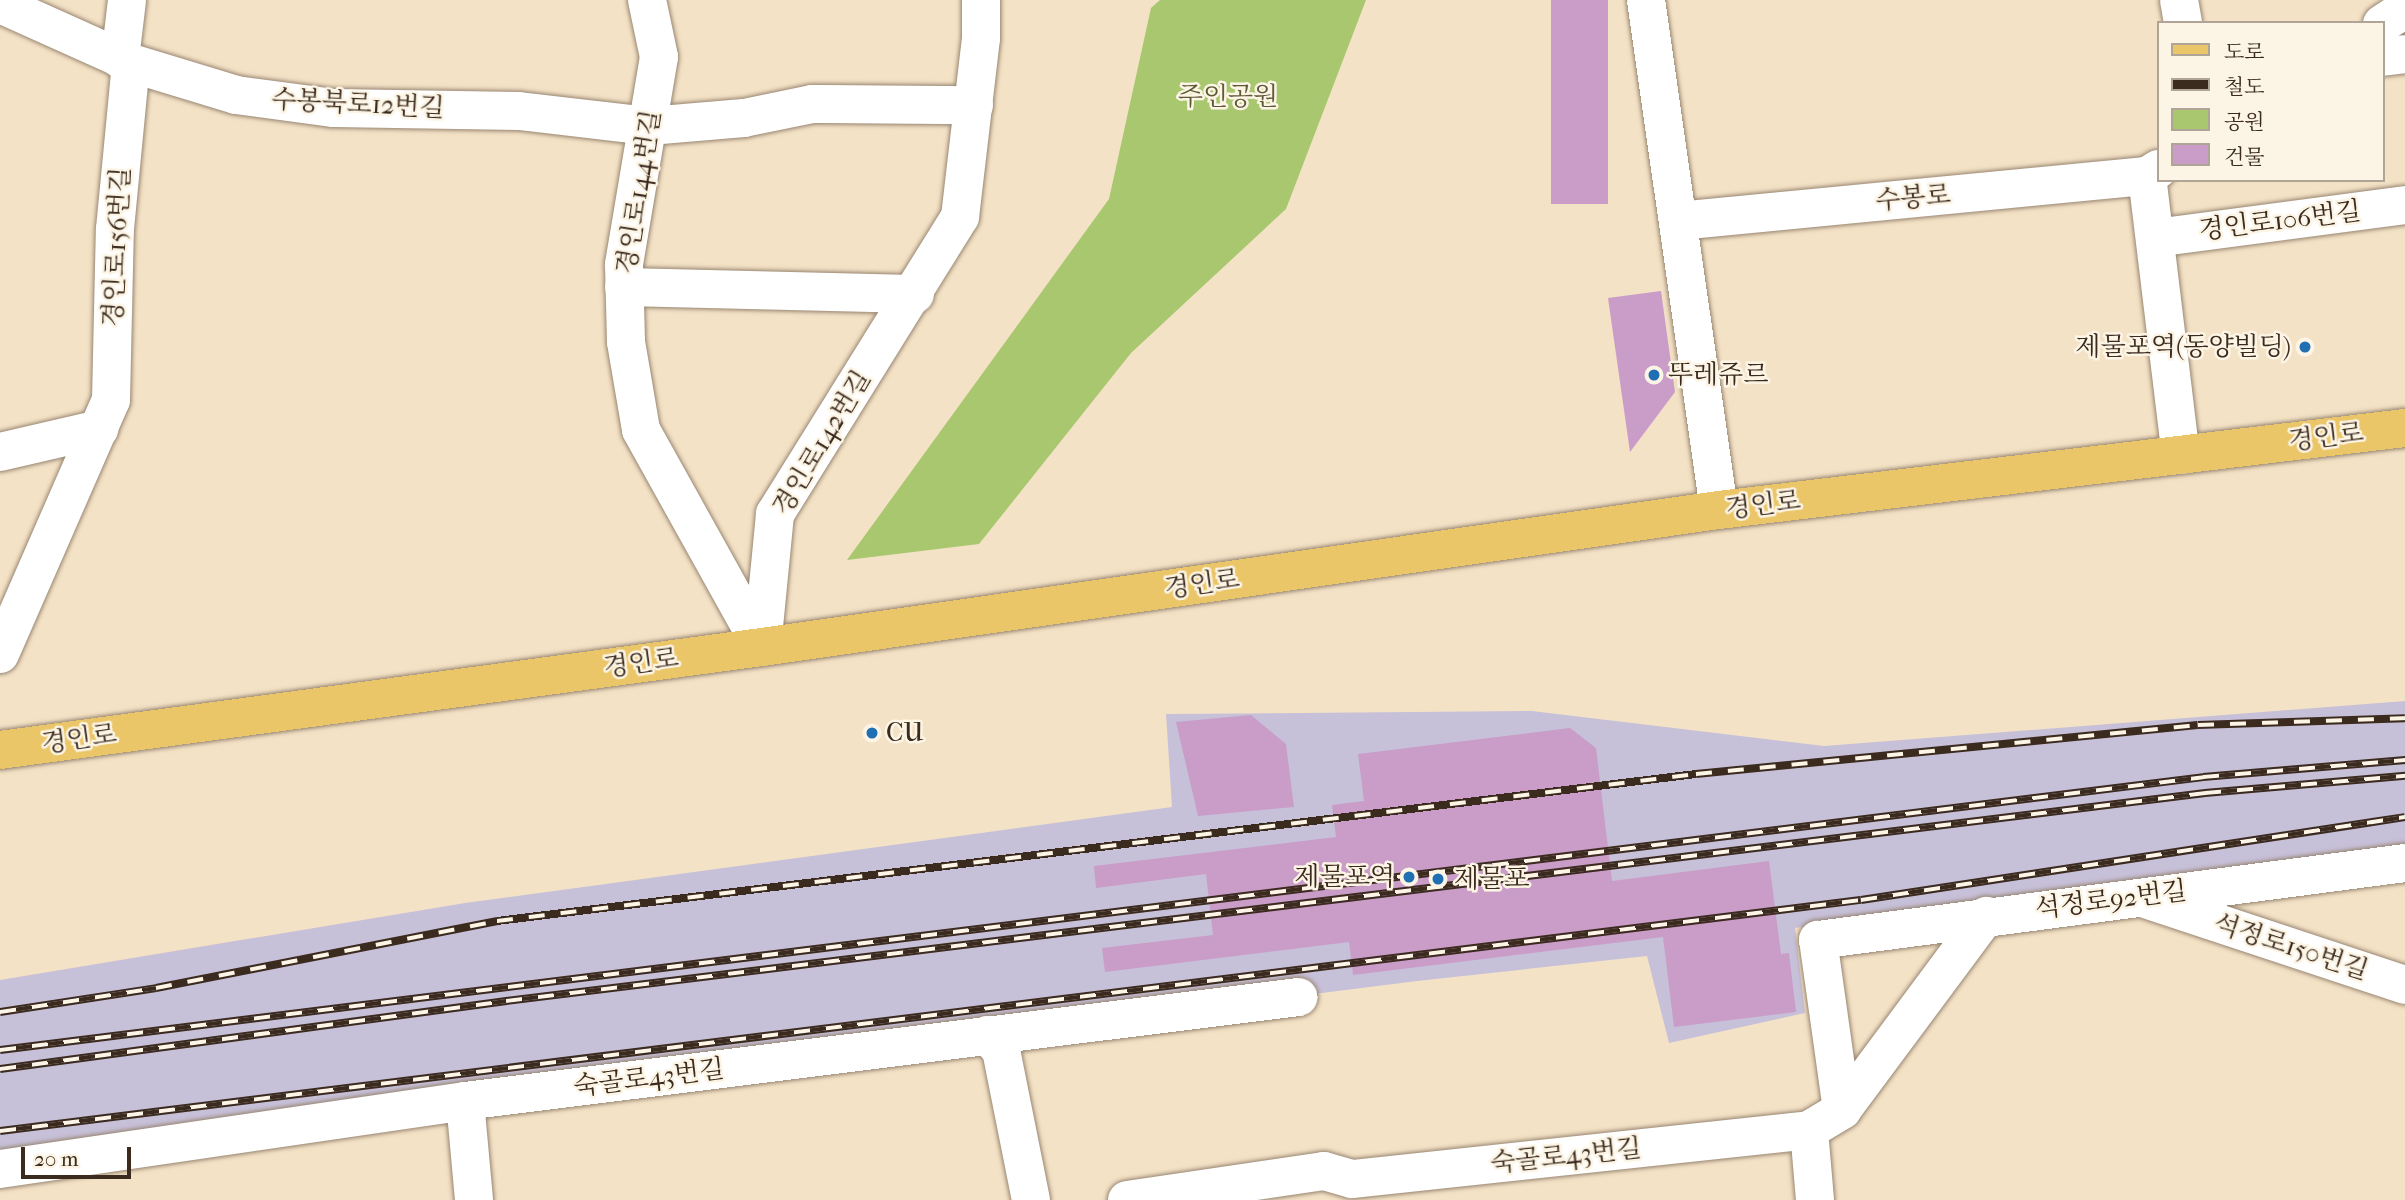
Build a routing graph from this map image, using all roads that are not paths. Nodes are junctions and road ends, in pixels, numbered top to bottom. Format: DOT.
graph roads {
  1 [pos="127,0"];
  2 [pos="647,0"];
  3 [pos="981,0"];
  4 [pos="1646,0"];
  5 [pos="2179,0"];
  6 [pos="0,4"];
  7 [pos="2405,9"];
  8 [pos="2183,21"];
  9 [pos="2384,23"];
  10 [pos="2405,54"];
  11 [pos="2384,57"];
  12 [pos="126,61"];
  13 [pos="974,105"];
  14 [pos="649,126"];
  15 [pos="2153,172"];
  16 [pos="2405,205"];
  17 [pos="1678,221"];
  18 [pos="2155,237"];
  19 [pos="624,287"];
  20 [pos="915,293"];
  21 [pos="2405,428"];
  22 [pos="99,429"];
  23 [pos="0,453"];
  24 [pos="2181,454"];
  25 [pos="1719,510"];
  26 [pos="762,647"];
  27 [pos="0,654"];
  28 [pos="0,750"];
  29 [pos="2405,863"];
  30 [pos="2138,897"];
  31 [pos="1986,916"];
  32 [pos="2405,985"];
  33 [pos="1299,997"];
  34 [pos="987,1035"];
  35 [pos="465,1101"];
  36 [pos="1842,1110"];
  37 [pos="1809,1130"];
  38 [pos="0,1169"];
  39 [pos="1326,1186"];
  40 [pos="474,1200"];
  41 [pos="1031,1200"];
  42 [pos="1127,1200"];
  43 [pos="1815,1200"];
  1 -- 12 [label="street, 경인로156번길"];
  2 -- 14 [label="street, 경인로144번길"];
  3 -- 13 [label="street, 경인로142번길"];
  4 -- 17 [label="street"];
  5 -- 8 [label="street"];
  6 -- 12 [label="street, 수봉북로12번길"];
  7 -- 9 [label="street"];
  10 -- 11 [label="street"];
  12 -- 14 [label="street, 수봉북로12번길"];
  12 -- 22 [label="street, 경인로156번길"];
  13 -- 14 [label="street"];
  13 -- 20 [label="street, 경인로142번길"];
  14 -- 19 [label="street, 경인로144번길"];
  15 -- 17 [label="street, 수봉로"];
  15 -- 18 [label="street"];
  16 -- 18 [label="street, 경인로106번길"];
  17 -- 25 [label="street"];
  18 -- 24 [label="street"];
  19 -- 20 [label="street"];
  19 -- 26 [label="street, 경인로144번길"];
  20 -- 26 [label="street, 경인로142번길"];
  21 -- 24 [label="main road, 경인로"];
  22 -- 23 [label="street"];
  22 -- 27 [label="street, 경인로156번길"];
  24 -- 25 [label="main road, 경인로"];
  25 -- 26 [label="main road, 경인로"];
  26 -- 28 [label="main road, 경인로"];
  29 -- 30 [label="street, 석정로92번길"];
  30 -- 31 [label="street, 석정로92번길"];
  30 -- 32 [label="street, 석정로150번길"];
  31 -- 36 [label="street"];
  31 -- 36 [label="street, 석정로92번길"];
  33 -- 34 [label="street, 숙골로43번길"];
  34 -- 35 [label="street, 숙골로43번길"];
  34 -- 41 [label="street"];
  35 -- 38 [label="street, 숙골로43번길"];
  35 -- 40 [label="street"];
  36 -- 37 [label="street"];
  37 -- 39 [label="street, 숙골로43번길"];
  37 -- 43 [label="street"];
  39 -- 42 [label="street"];
}
